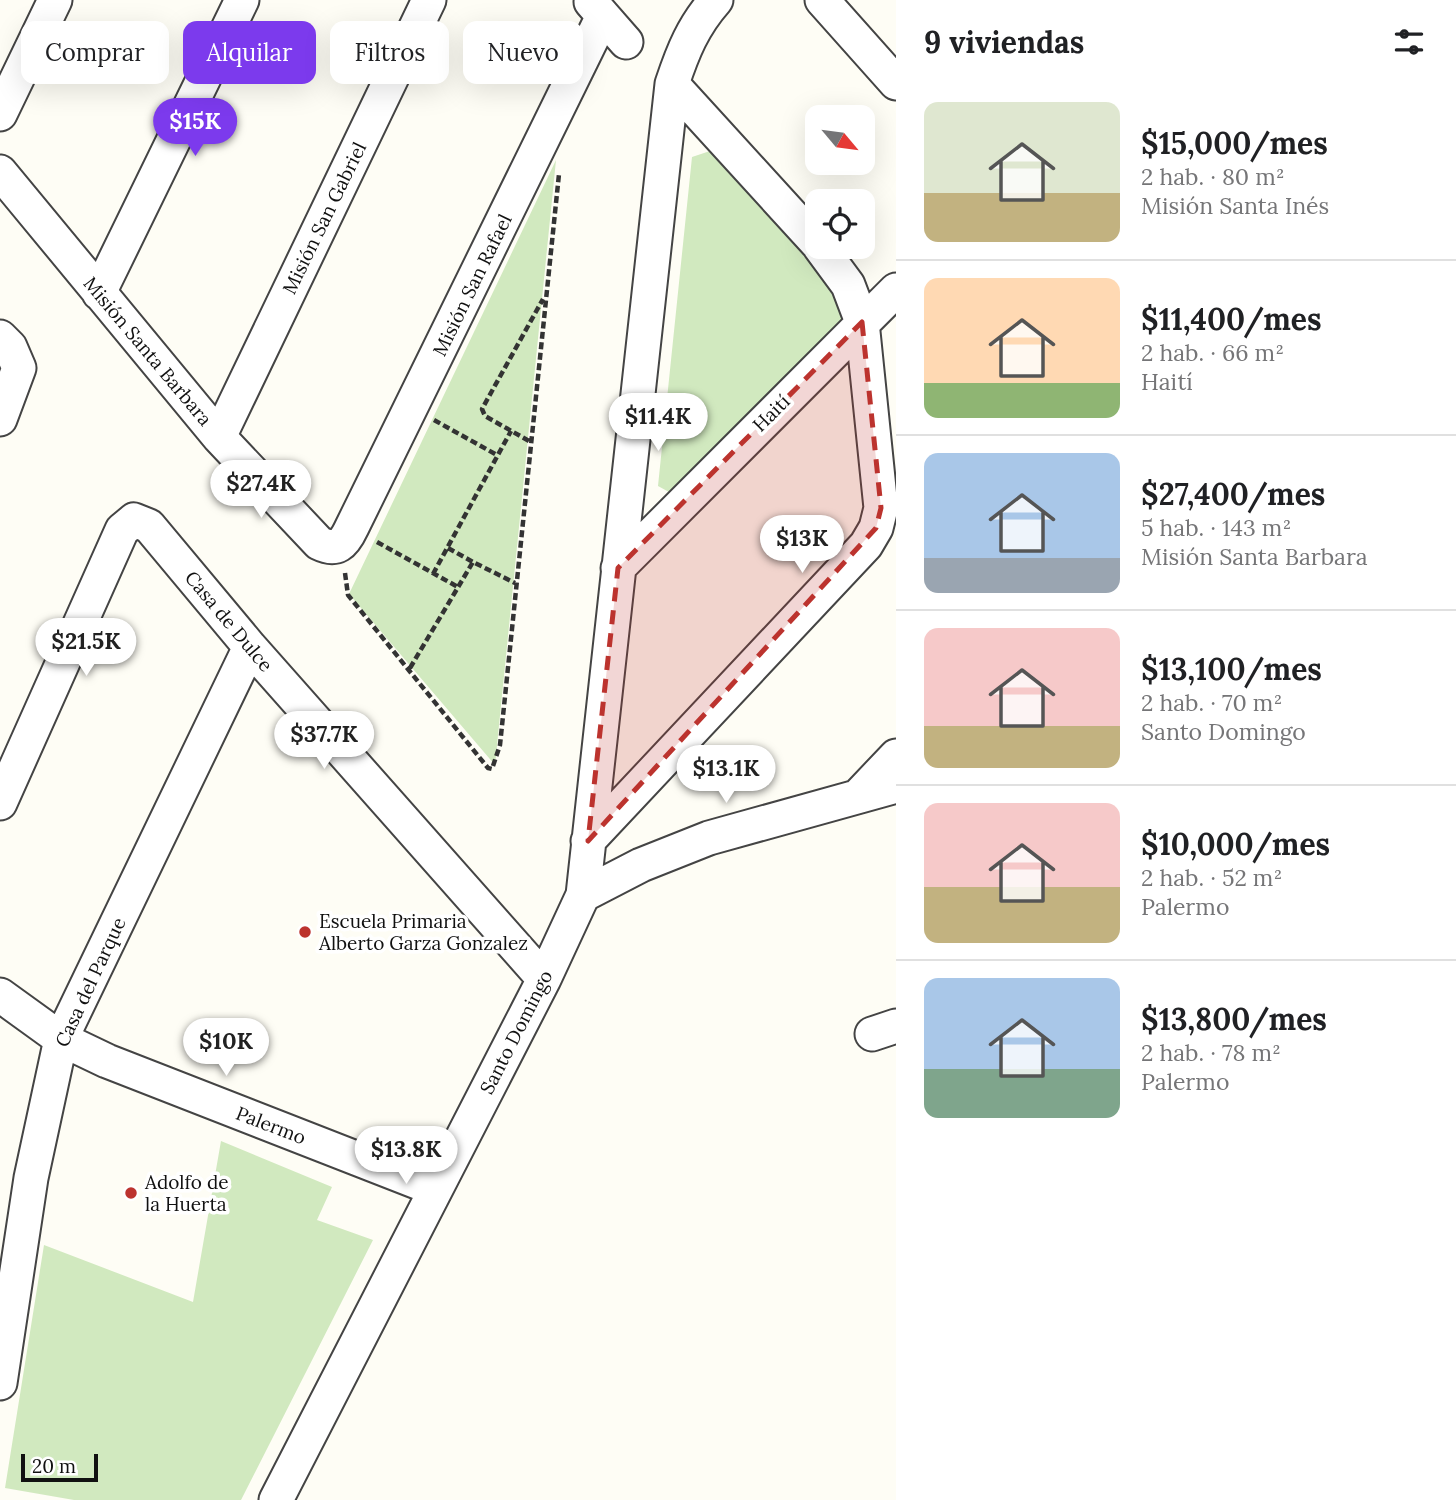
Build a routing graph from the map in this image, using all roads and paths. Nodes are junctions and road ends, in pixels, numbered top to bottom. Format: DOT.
graph roads {
  1 [pos="55,0"];
  2 [pos="242,0"];
  3 [pos="429,0"];
  4 [pos="716,0"];
  5 [pos="822,0"];
  6 [pos="596,8"];
  7 [pos="626,42"];
  8 [pos="893,76"];
  9 [pos="672,84"];
  10 [pos="0,114"];
  11 [pos="540,145"];
  12 [pos="0,172"];
  13 [pos="805,230"];
  14 [pos="829,259"];
  15 [pos="896,290"];
  16 [pos="99,293"];
  17 [pos="545,295"];
  18 [pos="862,322"];
  19 [pos="0,337"];
  20 [pos="411,408"];
  21 [pos="0,419"];
  22 [pos="511,431"];
  23 [pos="219,437"];
  24 [pos="529,440"];
  25 [pos="885,440"];
  26 [pos="497,455"];
  27 [pos="342,541"];
  28 [pos="448,548"];
  29 [pos="473,562"];
  30 [pos="618,568"];
  31 [pos="433,574"];
  32 [pos="516,583"];
  33 [pos="458,587"];
  34 [pos="250,647"];
  35 [pos="410,668"];
  36 [pos="896,757"];
  37 [pos="896,786"];
  38 [pos="859,796"];
  39 [pos="0,803"];
  40 [pos="588,841"];
  41 [pos="583,895"];
  42 [pos="544,979"];
  43 [pos="0,995"];
  44 [pos="61,1039"];
  45 [pos="435,1189"];
  46 [pos="0,1383"];
  47 [pos="275,1500"];
  1 -- 10 [label="street"];
  2 -- 16 [label="street"];
  3 -- 23 [label="street, Misión San Gabriel"];
  4 -- 9 [label="street, Santo Domingo"];
  5 -- 8 [label="street"];
  6 -- 7 [label="street"];
  6 -- 11 [label="street, Misión San Rafael"];
  9 -- 13 [label="street"];
  9 -- 30 [label="street, Santo Domingo"];
  11 -- 17 [label="path"];
  11 -- 20 [label="street, Misión San Rafael"];
  12 -- 16 [label="street, Misión Santa Barbara"];
  14 -- 18 [label="street"];
  15 -- 18 [label="street, Haití"];
  16 -- 23 [label="street, Misión Santa Barbara"];
  17 -- 22 [label="path"];
  17 -- 24 [label="path"];
  18 -- 25 [label="street"];
  18 -- 30 [label="street, Haití"];
  19 -- 21 [label="street"];
  20 -- 26 [label="path"];
  20 -- 27 [label="street, Misión San Rafael"];
  22 -- 24 [label="path"];
  22 -- 26 [label="path"];
  23 -- 27 [label="street, Misión Santa Barbara"];
  24 -- 32 [label="path"];
  25 -- 40 [label="street"];
  26 -- 28 [label="path"];
  27 -- 31 [label="path"];
  27 -- 35 [label="path"];
  28 -- 29 [label="path"];
  28 -- 31 [label="path"];
  29 -- 32 [label="path"];
  29 -- 33 [label="path"];
  30 -- 40 [label="street, Santo Domingo"];
  31 -- 33 [label="path"];
  32 -- 35 [label="path"];
  33 -- 35 [label="path"];
  34 -- 39 [label="street, Casa de Dulce"];
  34 -- 42 [label="street, Casa de Dulce"];
  34 -- 44 [label="street, Casa del Parque"];
  36 -- 38 [label="street"];
  37 -- 38 [label="street"];
  38 -- 41 [label="street"];
  40 -- 41 [label="street, Santo Domingo"];
  41 -- 42 [label="street, Santo Domingo"];
  42 -- 45 [label="street, Santo Domingo"];
  43 -- 44 [label="street, Palermo"];
  44 -- 45 [label="street, Palermo"];
  44 -- 46 [label="street, Casa del Parque"];
  45 -- 47 [label="street, Santo Domingo"];
}
